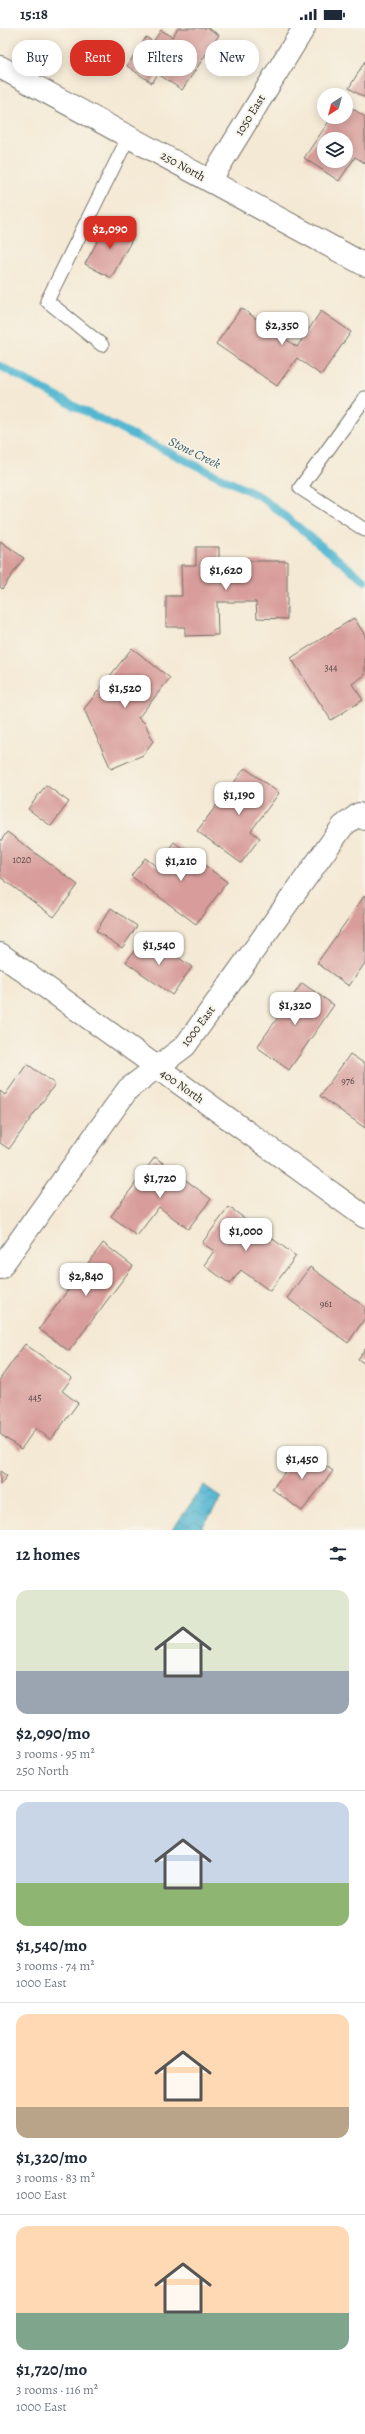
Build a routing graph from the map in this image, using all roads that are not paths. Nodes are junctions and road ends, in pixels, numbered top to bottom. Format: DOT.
graph roads {
  1 [pos="304,28"];
  2 [pos="0,66"];
  3 [pos="129,136"];
  4 [pos="210,181"];
  5 [pos="365,265"];
  6 [pos="102,345"];
  7 [pos="365,398"];
  8 [pos="365,530"];
  9 [pos="362,816"];
  10 [pos="0,954"];
  11 [pos="157,1068"];
  12 [pos="365,1217"];
  13 [pos="0,1268"];
  1 -- 4 [label="street, 1050 East"];
  2 -- 3 [label="street, 250 North"];
  3 -- 4 [label="street, 250 North"];
  3 -- 6 [label="lane"];
  4 -- 5 [label="street, 250 North"];
  7 -- 8 [label="lane"];
  9 -- 11 [label="street, 1000 East"];
  10 -- 11 [label="street, 400 North"];
  11 -- 12 [label="street, 400 North"];
  11 -- 13 [label="street, 1000 East"];
}
